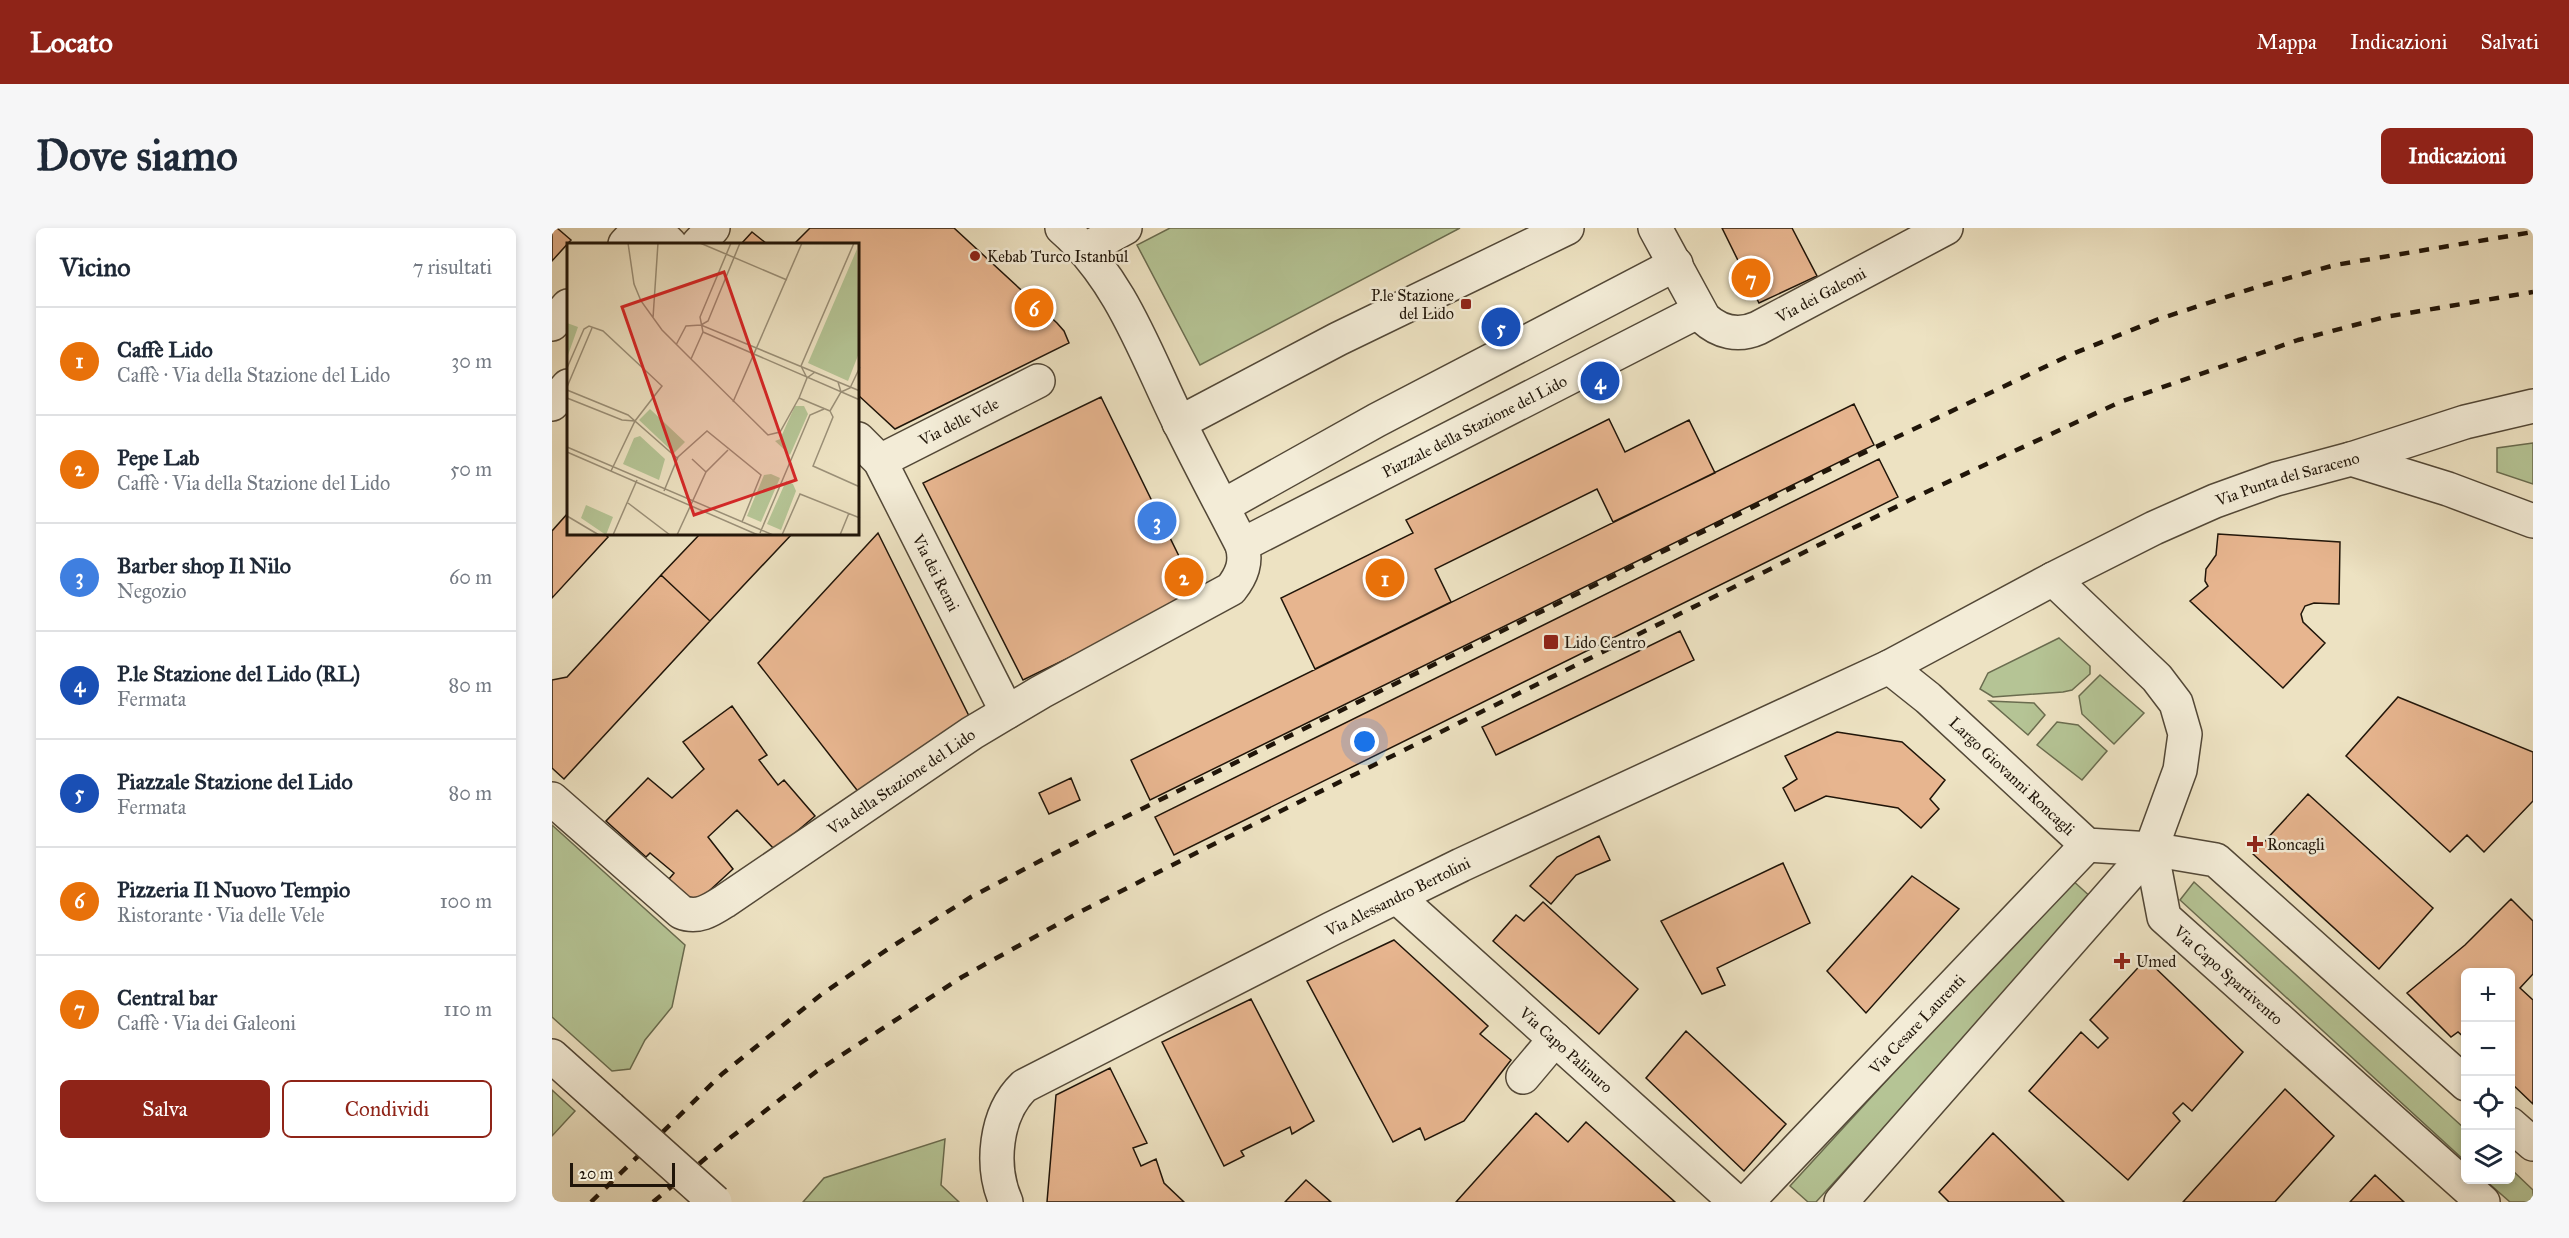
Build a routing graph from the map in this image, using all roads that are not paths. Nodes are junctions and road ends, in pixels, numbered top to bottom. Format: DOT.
graph roads {
  1 [pos="640,228"];
  2 [pos="654,228"];
  3 [pos="713,228"];
  4 [pos="1125,228"];
  5 [pos="1567,228"];
  6 [pos="1655,228"];
  7 [pos="1946,228"];
  8 [pos="1073,239"];
  9 [pos="626,243"];
  10 [pos="669,243"];
  11 [pos="700,243"];
  12 [pos="1676,264"];
  13 [pos="567,307"];
  14 [pos="1698,311"];
  15 [pos="552,324"];
  16 [pos="1038,381"];
  17 [pos="567,387"];
  18 [pos="552,404"];
  19 [pos="2533,406"];
  20 [pos="1179,423"];
  21 [pos="869,450"];
  22 [pos="2351,459"];
  23 [pos="1223,506"];
  24 [pos="2533,521"];
  25 [pos="1242,544"];
  26 [pos="2053,579"];
  27 [pos="1889,667"];
  28 [pos="1006,712"];
  29 [pos="552,799"];
  30 [pos="2086,845"];
  31 [pos="2151,849"];
  32 [pos="1397,897"];
  33 [pos="1555,1039"];
  34 [pos="552,1056"];
  35 [pos="1523,1077"];
  36 [pos="2461,1080"];
  37 [pos="2515,1128"];
  38 [pos="2533,1144"];
  39 [pos="715,1202"];
  40 [pos="1006,1202"];
  41 [pos="1736,1202"];
  42 [pos="1748,1202"];
  43 [pos="1841,1202"];
  44 [pos="2483,1202"];
  1 -- 9 [label="street"];
  2 -- 10 [label="street"];
  3 -- 11 [label="street"];
  4 -- 8 [label="street"];
  5 -- 20 [label="street"];
  6 -- 12 [label="street"];
  7 -- 14 [label="street, Via dei Galeoni"];
  8 -- 20 [label="street"];
  12 -- 14 [label="street"];
  12 -- 23 [label="street"];
  13 -- 15 [label="street"];
  14 -- 25 [label="street, Piazzale della Stazione del Lido"];
  16 -- 21 [label="street, Via delle Vele"];
  17 -- 18 [label="street"];
  19 -- 22 [label="street, Via Punta del Saraceno"];
  20 -- 23 [label="street"];
  21 -- 28 [label="street, Via dei Remi"];
  22 -- 24 [label="street"];
  22 -- 26 [label="street, Via Punta del Saraceno"];
  23 -- 25 [label="street"];
  25 -- 28 [label="street, Via della Stazione del Lido"];
  26 -- 27 [label="street"];
  26 -- 31 [label="street"];
  27 -- 30 [label="street, Largo Giovanni Roncagli"];
  27 -- 32 [label="street, Via Alessandro Bertolini"];
  28 -- 29 [label="street, Via della Stazione del Lido"];
  30 -- 31 [label="street, Largo Giovanni Roncagli"];
  30 -- 42 [label="street, Via Cesare Laurenti"];
  31 -- 36 [label="street"];
  31 -- 43 [label="street"];
  31 -- 44 [label="street, Via Capo Spartivento"];
  32 -- 33 [label="street, Via Capo Palinuro"];
  32 -- 40 [label="street, Via Alessandro Bertolini"];
  33 -- 35 [label="street"];
  33 -- 41 [label="street, Via Capo Palinuro"];
  34 -- 39 [label="street, bridge"];
  37 -- 38 [label="street"];
}
